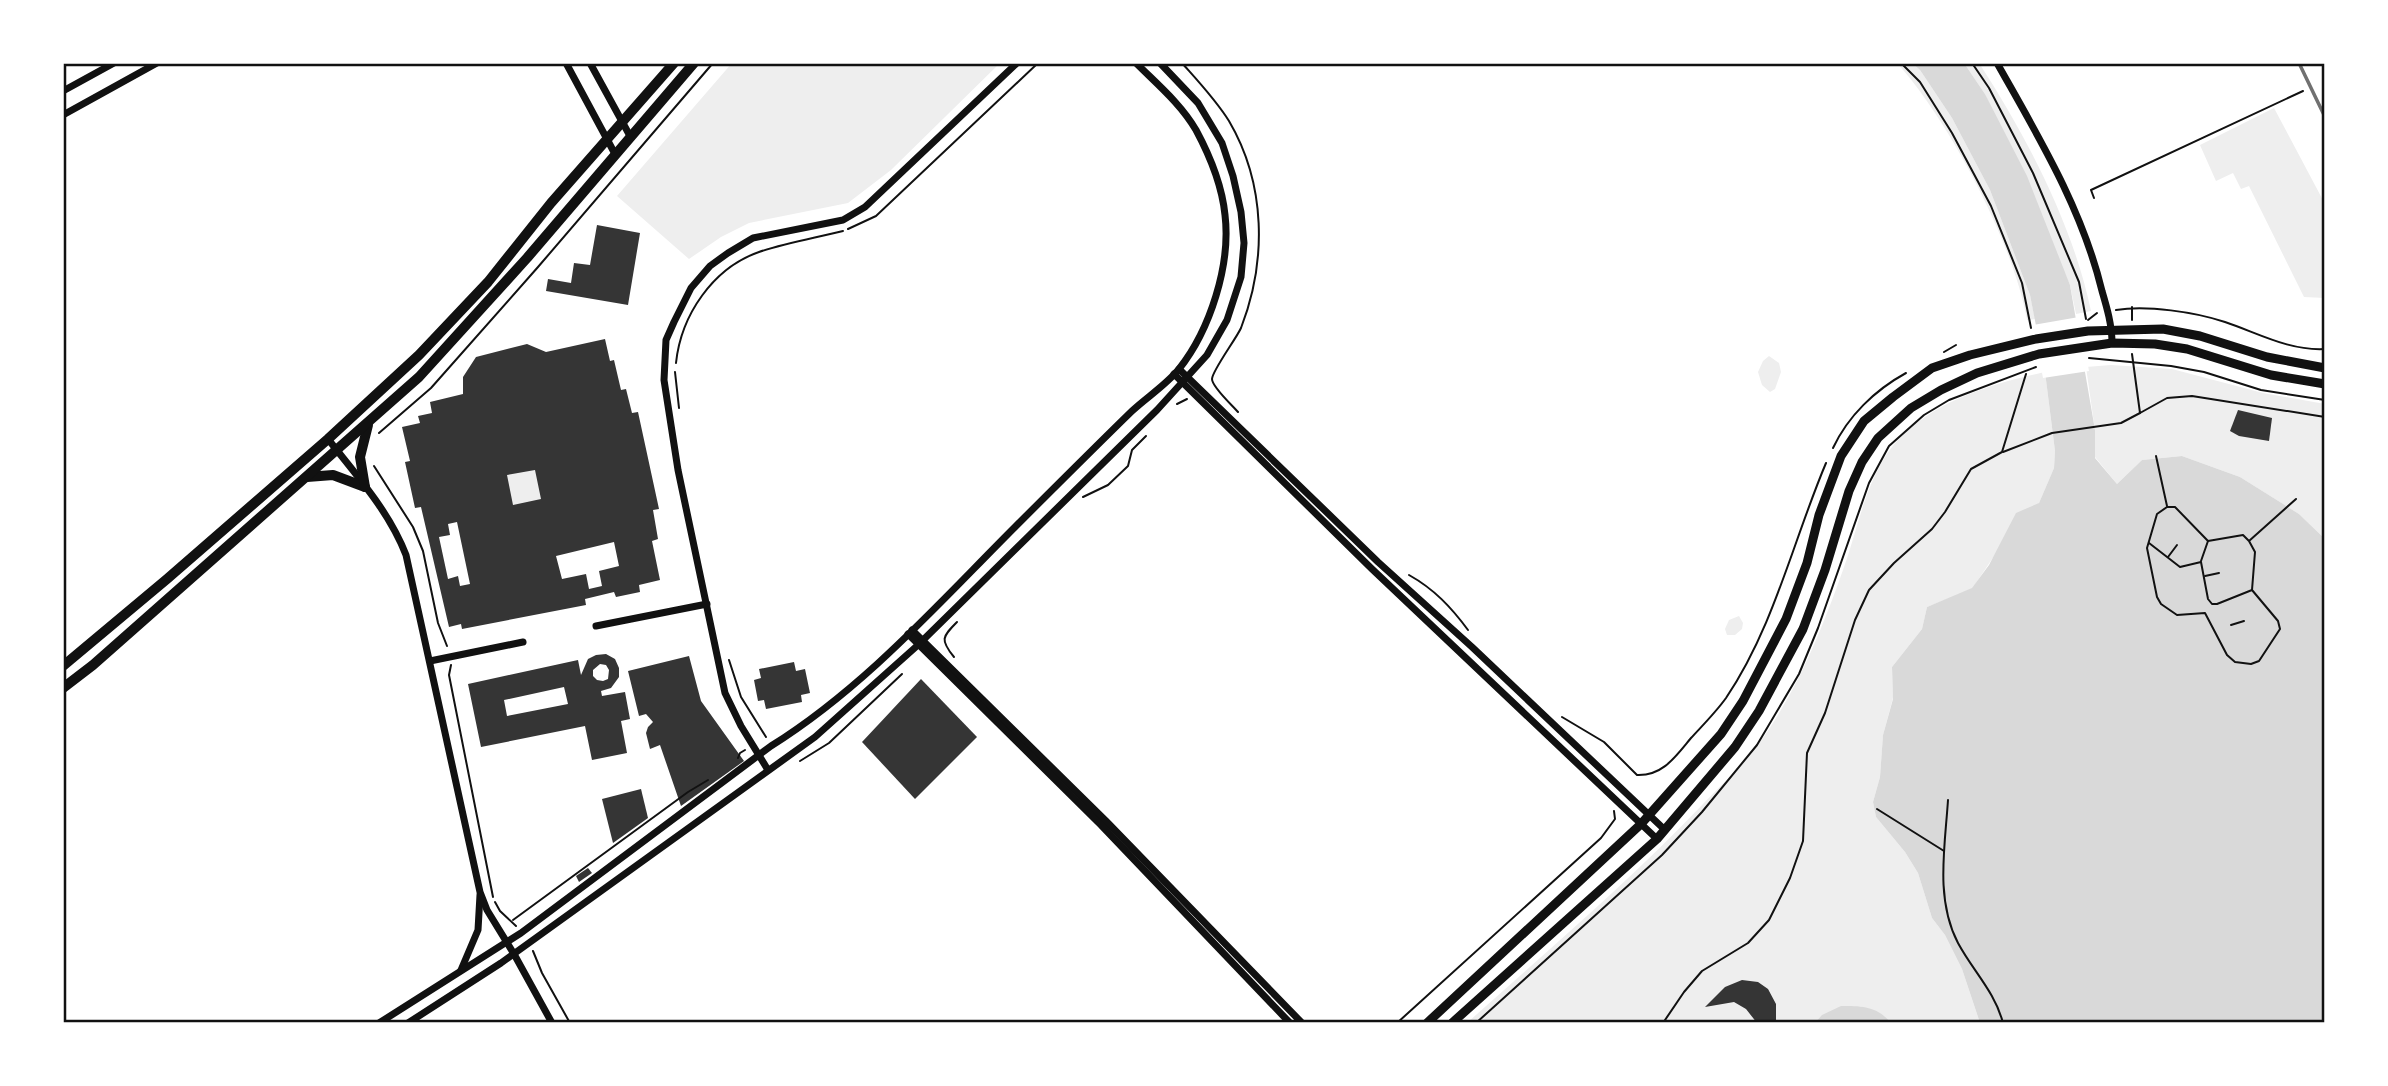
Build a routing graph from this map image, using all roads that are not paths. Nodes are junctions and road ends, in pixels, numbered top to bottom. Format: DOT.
graph roads {
  1 [pos="114,63"];
  2 [pos="157,63"];
  3 [pos="566,63"];
  4 [pos="590,63"];
  5 [pos="674,63"];
  6 [pos="694,63"];
  7 [pos="1017,63"];
  8 [pos="1136,63"];
  9 [pos="1160,63"];
  10 [pos="1997,63"];
  11 [pos="63,91"];
  12 [pos="63,115"];
  13 [pos="622,120"];
  14 [pos="630,136"];
  15 [pos="607,139"];
  16 [pos="615,154"];
  17 [pos="2112,329"];
  18 [pos="2112,343"];
  19 [pos="2325,368"];
  20 [pos="1176,372"];
  21 [pos="1186,381"];
  22 [pos="2325,384"];
  23 [pos="369,423"];
  24 [pos="328,439"];
  25 [pos="337,451"];
  26 [pos="307,477"];
  27 [pos="365,487"];
  28 [pos="1350,540"];
  29 [pos="707,604"];
  30 [pos="596,626"];
  31 [pos="910,632"];
  32 [pos="523,642"];
  33 [pos="920,643"];
  34 [pos="430,661"];
  35 [pos="63,666"];
  36 [pos="63,688"];
  37 [pos="1728,725"];
  38 [pos="1743,735"];
  39 [pos="758,755"];
  40 [pos="768,770"];
  41 [pos="1649,815"];
  42 [pos="1641,824"];
  43 [pos="1665,830"];
  44 [pos="1657,839"];
  45 [pos="480,892"];
  46 [pos="507,942"];
  47 [pos="514,954"];
  48 [pos="460,971"];
  49 [pos="379,1023"];
  50 [pos="408,1023"];
  51 [pos="552,1023"];
  52 [pos="1290,1023"];
  53 [pos="1302,1023"];
  54 [pos="1427,1023"];
  55 [pos="1452,1023"];
  1 -- 11 [label="street"];
  2 -- 12 [label="street"];
  3 -- 15 [label="street"];
  4 -- 13 [label="street"];
  5 -- 13 [label="main road"];
  6 -- 14 [label="main road"];
  7 -- 29 [label="street"];
  8 -- 20 [label="street"];
  9 -- 21 [label="street"];
  10 -- 17 [label="street"];
  13 -- 14 [label="street"];
  13 -- 15 [label="main road"];
  14 -- 16 [label="main road"];
  15 -- 16 [label="street"];
  15 -- 24 [label="main road"];
  16 -- 23 [label="main road"];
  17 -- 18 [label="street"];
  17 -- 19 [label="street"];
  17 -- 37 [label="street"];
  18 -- 22 [label="street"];
  18 -- 38 [label="street"];
  20 -- 21 [label="street"];
  20 -- 31 [label="street"];
  21 -- 28 [label="street"];
  21 -- 33 [label="street"];
  23 -- 25 [label="main road"];
  23 -- 27 [label="main road"];
  24 -- 25 [label="street"];
  24 -- 35 [label="main road"];
  25 -- 26 [label="main road"];
  25 -- 27 [label="street"];
  26 -- 27 [label="main road"];
  26 -- 36 [label="main road"];
  27 -- 34 [label="street"];
  28 -- 41 [label="street"];
  28 -- 42 [label="street"];
  29 -- 30 [label="street"];
  29 -- 39 [label="street"];
  31 -- 33 [label="street"];
  31 -- 39 [label="street"];
  32 -- 34 [label="street"];
  33 -- 40 [label="street"];
  33 -- 52 [label="street"];
  33 -- 53 [label="street"];
  34 -- 45 [label="street"];
  37 -- 38 [label="street"];
  37 -- 41 [label="street"];
  38 -- 43 [label="street"];
  39 -- 40 [label="street"];
  39 -- 46 [label="street"];
  40 -- 47 [label="street"];
  41 -- 42 [label="street"];
  41 -- 43 [label="street"];
  42 -- 44 [label="street"];
  42 -- 54 [label="street"];
  43 -- 44 [label="street"];
  44 -- 55 [label="street"];
  45 -- 46 [label="street"];
  45 -- 48 [label="street"];
  46 -- 47 [label="street"];
  46 -- 48 [label="street"];
  47 -- 50 [label="street"];
  47 -- 51 [label="street"];
  48 -- 49 [label="street"];
}
